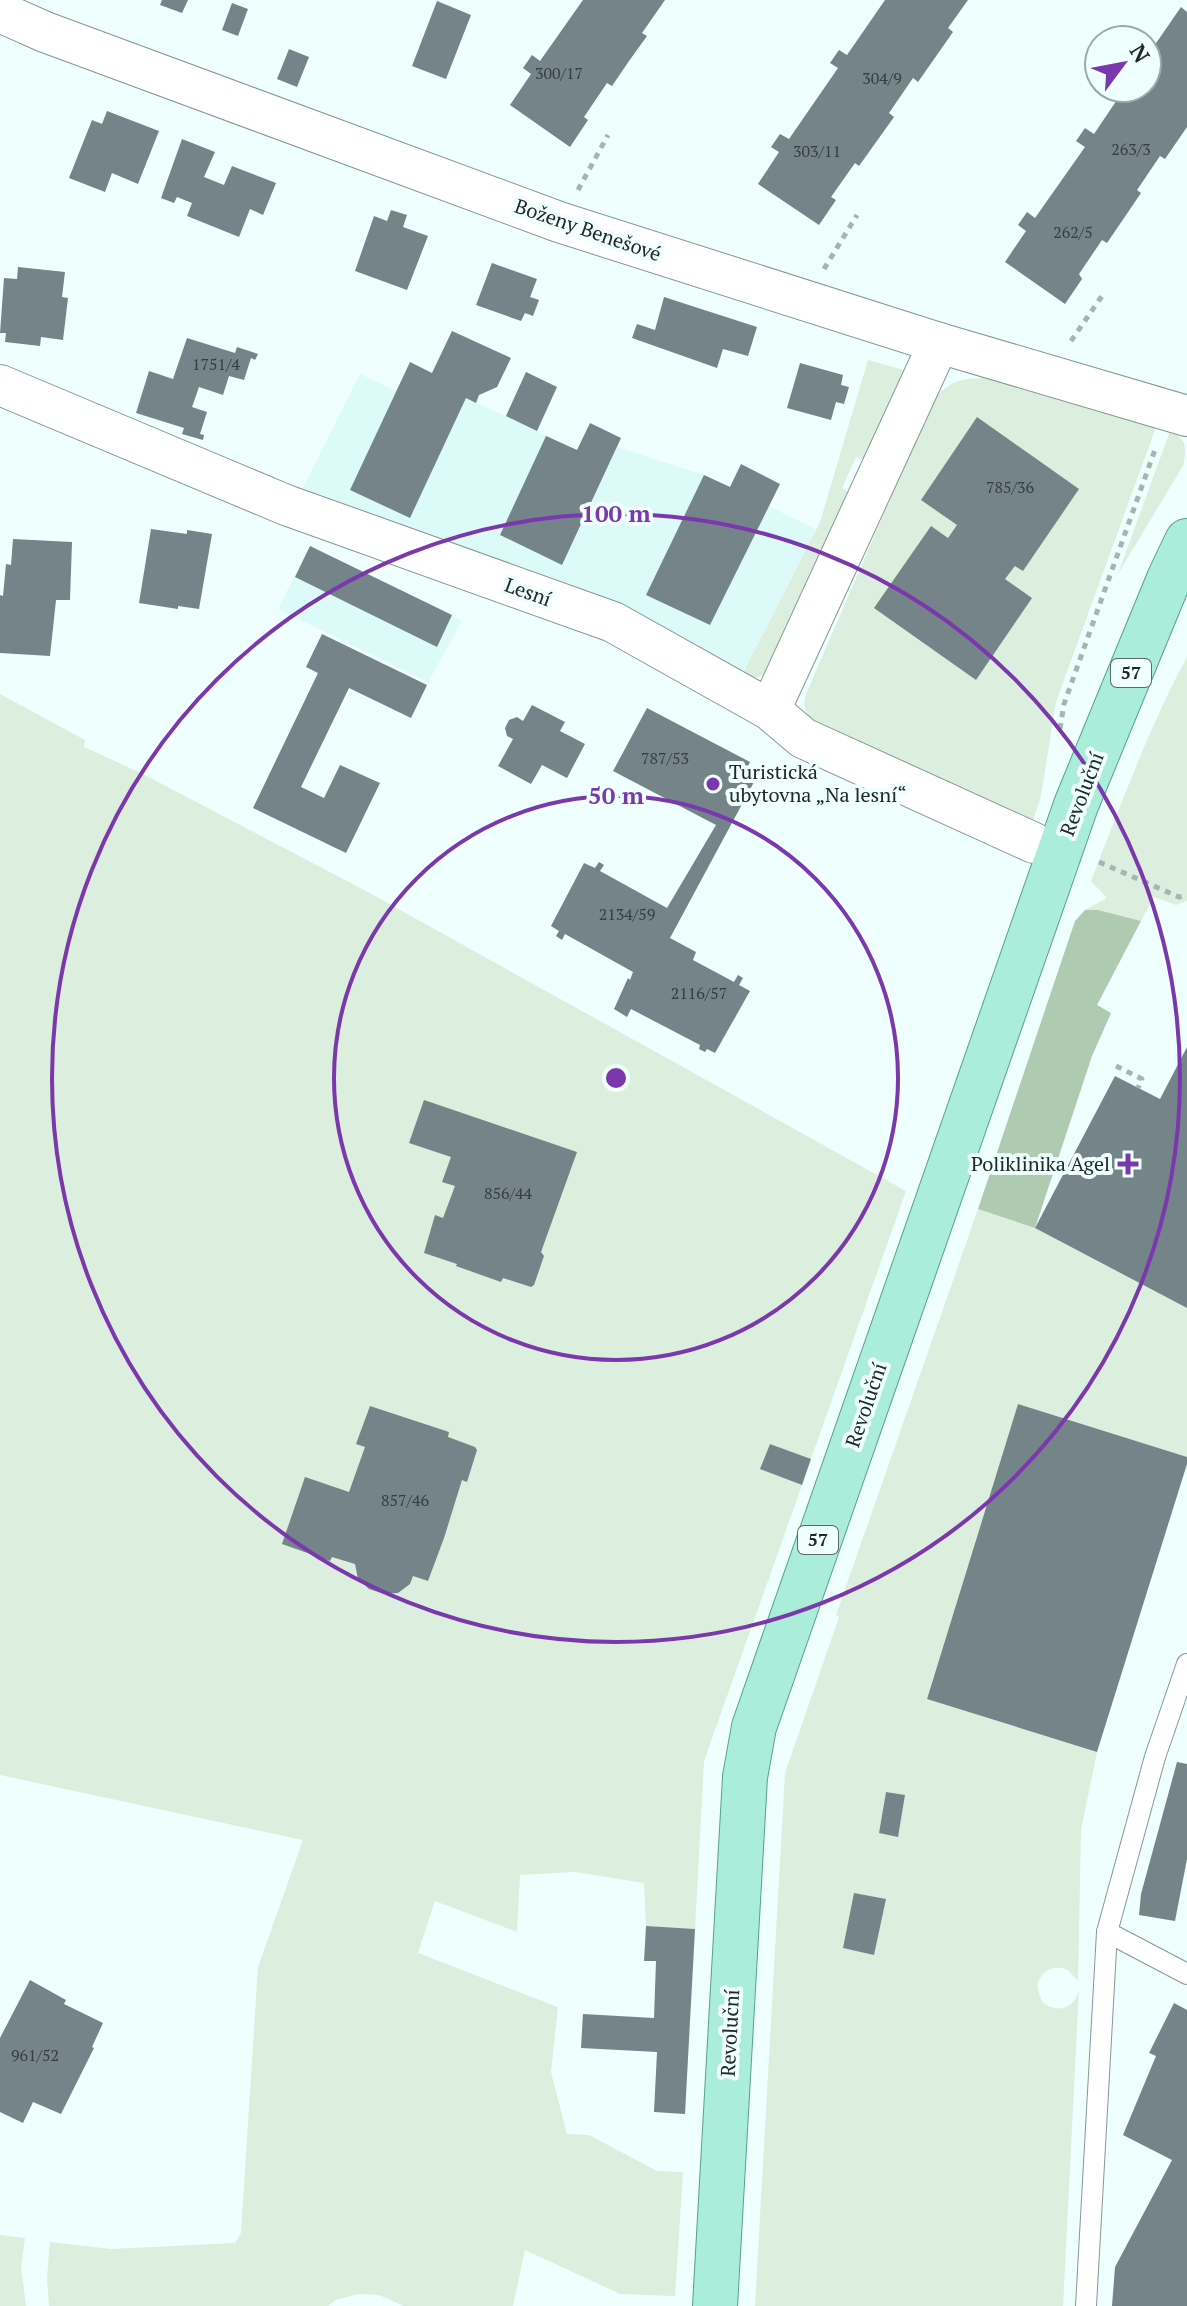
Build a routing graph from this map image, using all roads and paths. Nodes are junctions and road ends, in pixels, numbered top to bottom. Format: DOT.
graph roads {
  1 [pos="0,12"];
  2 [pos="608,135"];
  3 [pos="857,215"];
  4 [pos="559,222"];
  5 [pos="823,270"];
  6 [pos="1104,293"];
  7 [pos="1071,341"];
  8 [pos="939,343"];
  9 [pos="0,385"];
  10 [pos="1187,416"];
  11 [pos="1187,541"];
  12 [pos="770,710"];
  13 [pos="1034,843"];
  14 [pos="1091,859"];
  15 [pos="1187,895"];
  16 [pos="1116,1066"];
  17 [pos="1138,1088"];
  18 [pos="1187,1664"];
  19 [pos="1107,1932"];
  20 [pos="1187,1974"];
  21 [pos="715,2306"];
  22 [pos="1086,2306"];
  1 -- 4 [label="street, Boženy Benešové"];
  2 -- 4 [label="path"];
  3 -- 5 [label="path"];
  4 -- 8 [label="street, Boženy Benešové"];
  6 -- 7 [label="path"];
  8 -- 10 [label="street, Boženy Benešové"];
  8 -- 12 [label="street"];
  9 -- 12 [label="street, Lesní"];
  11 -- 21 [label="main road, Revoluční / 57"];
  12 -- 13 [label="street, Lesní"];
  14 -- 15 [label="path"];
  16 -- 17 [label="path"];
  18 -- 19 [label="lane"];
  19 -- 20 [label="lane"];
  19 -- 22 [label="lane"];
}
